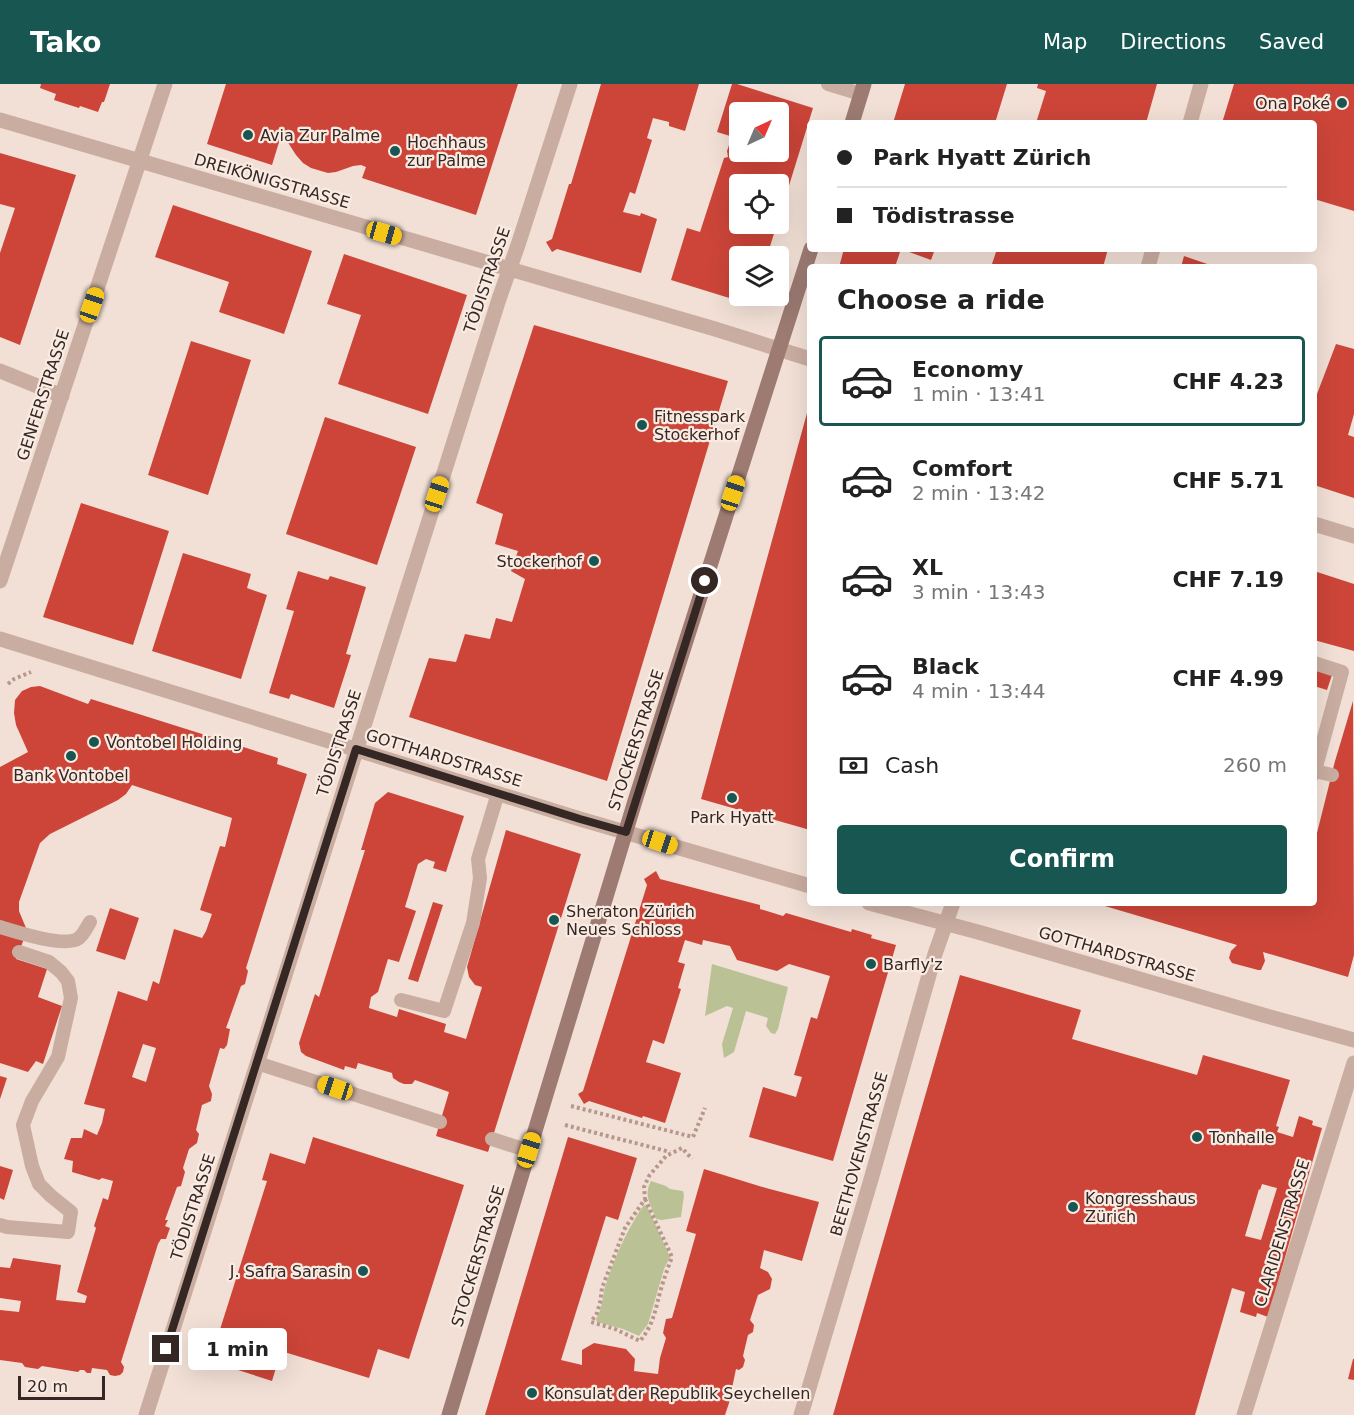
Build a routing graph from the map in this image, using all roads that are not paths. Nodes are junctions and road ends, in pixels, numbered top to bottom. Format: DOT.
graph roads {
  1 [pos="165,84"];
  2 [pos="570,84"];
  3 [pos="828,84"];
  4 [pos="1201,84"];
  5 [pos="863,89"];
  6 [pos="0,120"];
  7 [pos="853,120"];
  8 [pos="1191,120"];
  9 [pos="140,161"];
  10 [pos="810,252"];
  11 [pos="509,269"];
  12 [pos="778,349"];
  13 [pos="807,358"];
  14 [pos="0,371"];
  15 [pos="62,396"];
  16 [pos="1317,525"];
  17 [pos="1354,537"];
  18 [pos="0,581"];
  19 [pos="0,639"];
  20 [pos="1317,664"];
  21 [pos="356,749"];
  22 [pos="1317,761"];
  23 [pos="1317,772"];
  24 [pos="1332,775"];
  25 [pos="498,793"];
  26 [pos="626,832"];
  27 [pos="807,885"];
  28 [pos="881,906"];
  29 [pos="952,906"];
  30 [pos="90,922"];
  31 [pos="946,923"];
  32 [pos="0,927"];
  33 [pos="19,952"];
  34 [pos="401,1000"];
  35 [pos="1354,1040"];
  36 [pos="257,1063"];
  37 [pos="1354,1063"];
  38 [pos="440,1122"];
  39 [pos="492,1139"];
  40 [pos="529,1150"];
  41 [pos="0,1225"];
  42 [pos="146,1415"];
  43 [pos="449,1415"];
  44 [pos="801,1415"];
  45 [pos="1244,1415"];
  1 -- 9 [label="street, GENFERSTRASSE"];
  2 -- 11 [label="street, TÖDISTRASSE"];
  3 -- 5 [label="lane"];
  4 -- 8 [label="street"];
  5 -- 7 [label="street"];
  6 -- 9 [label="street, DREIKÖNIGSTRASSE"];
  9 -- 11 [label="street, DREIKÖNIGSTRASSE"];
  9 -- 15 [label="street, GENFERSTRASSE"];
  10 -- 12 [label="street, STOCKERSTRASSE"];
  11 -- 12 [label="street, DREIKÖNIGSTRASSE"];
  11 -- 21 [label="street, TÖDISTRASSE"];
  12 -- 13 [label="street, DREIKÖNIGSTRASSE"];
  12 -- 26 [label="street, STOCKERSTRASSE"];
  14 -- 15 [label="street"];
  15 -- 18 [label="street, GENFERSTRASSE"];
  16 -- 17 [label="street"];
  19 -- 21 [label="street, GOTTHARDSTRASSE"];
  20 -- 22 [label="lane"];
  21 -- 25 [label="street, GOTTHARDSTRASSE"];
  21 -- 36 [label="street, TÖDISTRASSE"];
  23 -- 24 [label="lane"];
  25 -- 26 [label="street, GOTTHARDSTRASSE"];
  25 -- 34 [label="lane"];
  26 -- 27 [label="street, GOTTHARDSTRASSE"];
  26 -- 40 [label="street, STOCKERSTRASSE"];
  28 -- 31 [label="street, GOTTHARDSTRASSE"];
  29 -- 31 [label="street, BEETHOVENSTRASSE"];
  30 -- 32 [label="lane"];
  31 -- 35 [label="street, GOTTHARDSTRASSE"];
  31 -- 44 [label="street, BEETHOVENSTRASSE"];
  33 -- 41 [label="lane"];
  36 -- 38 [label="lane"];
  36 -- 42 [label="street, TÖDISTRASSE"];
  37 -- 45 [label="street, CLARIDENSTRASSE"];
  39 -- 40 [label="lane"];
  40 -- 43 [label="street, STOCKERSTRASSE"];
}
